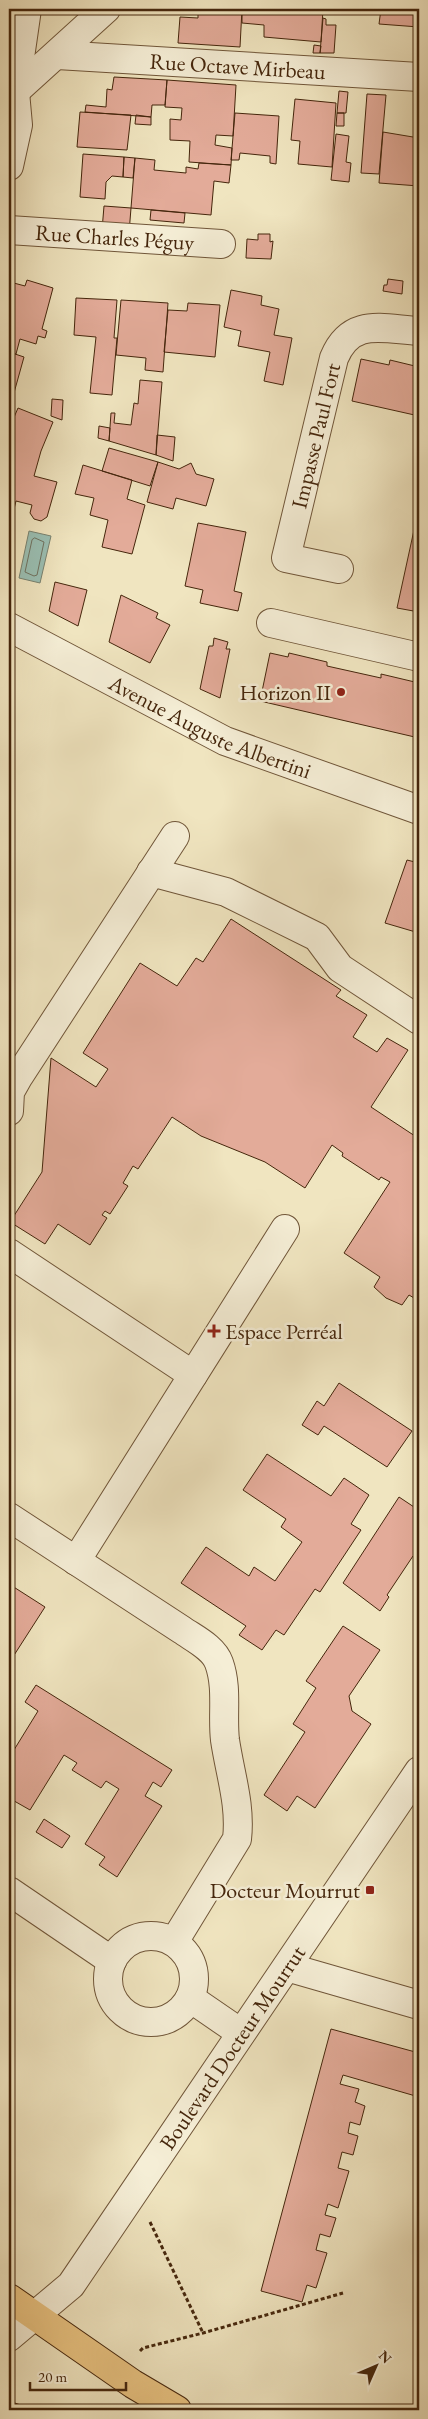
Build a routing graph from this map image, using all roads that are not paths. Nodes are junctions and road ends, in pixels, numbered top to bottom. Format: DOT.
graph roads {
  1 [pos="27,9"];
  2 [pos="106,9"];
  3 [pos="57,55"];
  4 [pos="419,77"];
  5 [pos="12,95"];
  6 [pos="9,166"];
  7 [pos="9,230"];
  8 [pos="221,244"];
  9 [pos="419,331"];
  10 [pos="339,569"];
  11 [pos="271,623"];
  12 [pos="9,627"];
  13 [pos="419,657"];
  14 [pos="419,810"];
  15 [pos="175,836"];
  16 [pos="151,872"];
  17 [pos="419,1020"];
  18 [pos="9,1111"];
  19 [pos="284,1229"];
  20 [pos="9,1253"];
  21 [pos="193,1375"];
  22 [pos="9,1517"];
  23 [pos="76,1561"];
  24 [pos="419,1771"];
  25 [pos="9,1891"];
  26 [pos="174,1942"];
  27 [pos="112,1961"];
  28 [pos="287,1967"];
  29 [pos="190,1998"];
  30 [pos="419,2005"];
  31 [pos="241,2033"];
  32 [pos="9,2298"];
  33 [pos="35,2317"];
  34 [pos="9,2336"];
  35 [pos="177,2410"];
  1 -- 5 [label="street"];
  2 -- 3 [label="street"];
  3 -- 4 [label="street, Rue Octave Mirbeau"];
  3 -- 5 [label="street"];
  5 -- 6 [label="street"];
  7 -- 8 [label="street, Rue Charles Péguy"];
  9 -- 10 [label="street, Impasse Paul Fort"];
  11 -- 13 [label="street"];
  12 -- 14 [label="street, Avenue Auguste Albertini"];
  15 -- 16 [label="street"];
  16 -- 17 [label="street"];
  16 -- 18 [label="street"];
  19 -- 21 [label="street"];
  20 -- 21 [label="street"];
  21 -- 23 [label="street"];
  22 -- 23 [label="street"];
  23 -- 26 [label="street"];
  24 -- 28 [label="street, Boulevard Docteur Mourrut"];
  25 -- 27 [label="street"];
  26 -- 27 [label="street"];
  26 -- 29 [label="street"];
  27 -- 29 [label="street"];
  28 -- 30 [label="street"];
  28 -- 31 [label="street, Boulevard Docteur Mourrut"];
  29 -- 31 [label="street"];
  31 -- 33 [label="street, Boulevard Docteur Mourrut"];
  32 -- 33 [label="main road"];
  33 -- 34 [label="street, Boulevard Docteur Mourrut"];
  33 -- 35 [label="main road"];
}
